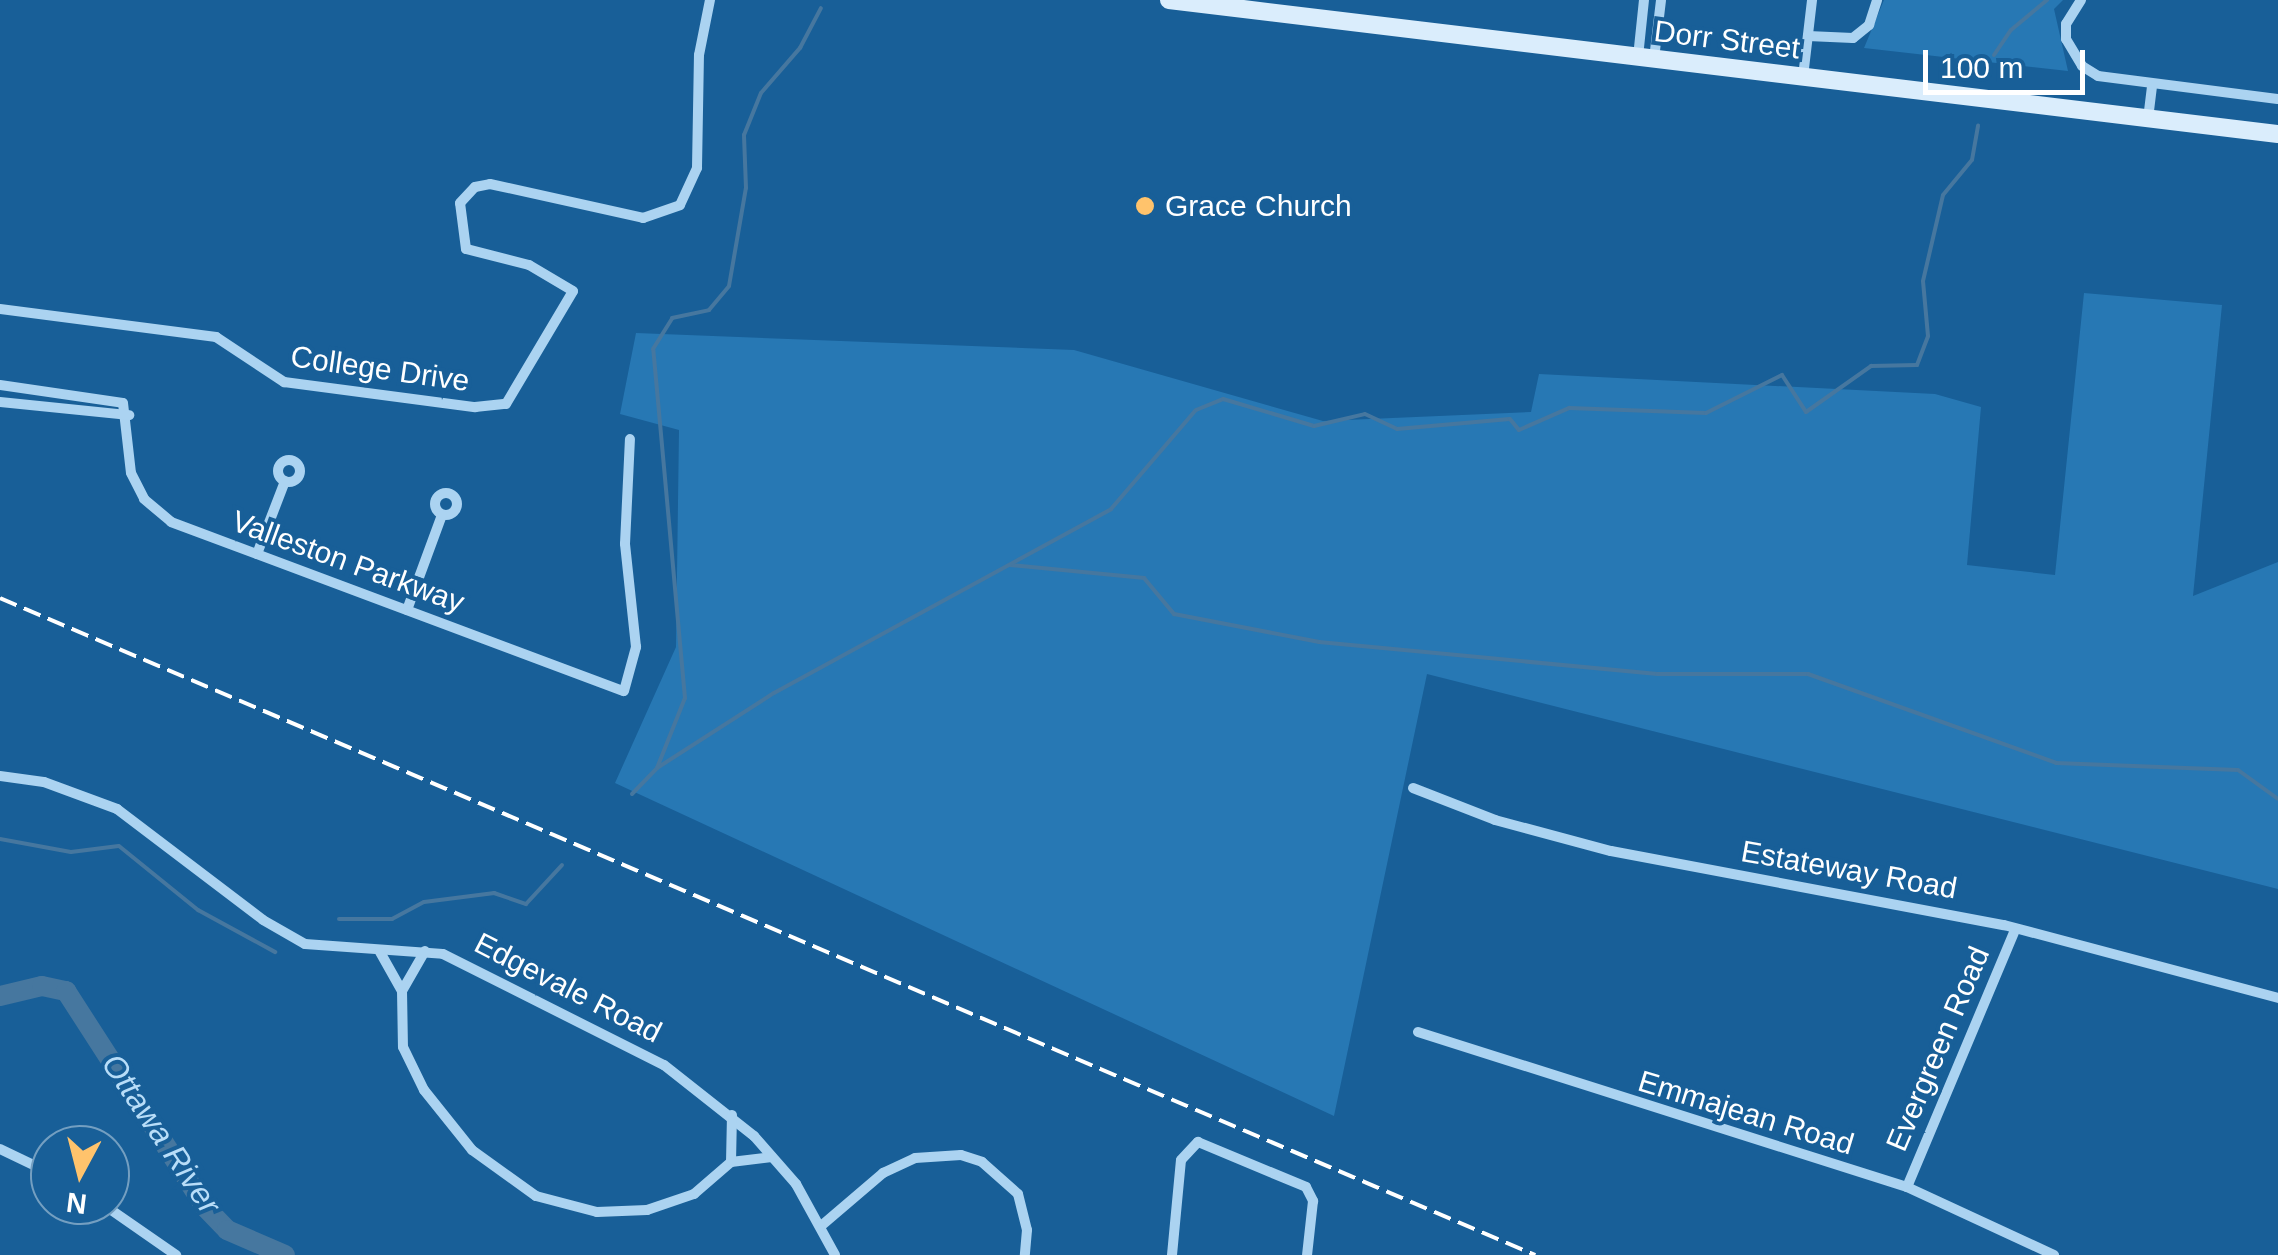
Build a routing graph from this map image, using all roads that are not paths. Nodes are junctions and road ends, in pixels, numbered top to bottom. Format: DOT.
graph roads {
  1 [pos="697,0"];
  2 [pos="710,0"];
  3 [pos="1168,0"];
  4 [pos="1644,0"];
  5 [pos="1660,0"];
  6 [pos="1812,0"];
  7 [pos="1878,0"];
  8 [pos="2081,0"];
  9 [pos="702,17"];
  10 [pos="1808,36"];
  11 [pos="1646,58"];
  12 [pos="1803,77"];
  13 [pos="2152,84"];
  14 [pos="2278,99"];
  15 [pos="2148,120"];
  16 [pos="2278,134"];
  17 [pos="0,309"];
  18 [pos="0,385"];
  19 [pos="34,389"];
  20 [pos="0,402"];
  21 [pos="33,405"];
  22 [pos="129,415"];
  23 [pos="630,439"];
  24 [pos="285,481"];
  25 [pos="442,515"];
  26 [pos="257,554"];
  27 [pos="407,610"];
  28 [pos="0,776"];
  29 [pos="1413,788"];
  30 [pos="2014,930"];
  31 [pos="425,951"];
  32 [pos="380,952"];
  33 [pos="402,991"];
  34 [pos="2278,998"];
  35 [pos="1418,1032"];
  36 [pos="732,1114"];
  37 [pos="0,1149"];
  38 [pos="772,1157"];
  39 [pos="731,1162"];
  40 [pos="30,1163"];
  41 [pos="1908,1187"];
  42 [pos="130,1223"];
  43 [pos="822,1226"];
  44 [pos="176,1255"];
  45 [pos="834,1255"];
  46 [pos="1025,1255"];
  47 [pos="1172,1255"];
  48 [pos="1307,1255"];
  49 [pos="2054,1255"];
  1 -- 9 [label="street"];
  2 -- 9 [label="street, College Drive"];
  3 -- 11 [label="main road, Dorr Street"];
  4 -- 11 [label="street"];
  5 -- 11 [label="street"];
  6 -- 10 [label="street"];
  7 -- 10 [label="street"];
  8 -- 13 [label="street"];
  9 -- 17 [label="street, College Drive"];
  10 -- 12 [label="street"];
  11 -- 12 [label="main road, Dorr Street"];
  12 -- 15 [label="main road, Dorr Street"];
  13 -- 14 [label="street"];
  13 -- 15 [label="street"];
  15 -- 16 [label="main road, Dorr Street"];
  18 -- 19 [label="street"];
  19 -- 21 [label="street"];
  19 -- 22 [label="street"];
  20 -- 21 [label="street"];
  21 -- 22 [label="street"];
  22 -- 26 [label="street, Valleston Parkway"];
  23 -- 27 [label="street, Valleston Parkway"];
  24 -- 26 [label="street"];
  25 -- 27 [label="street"];
  26 -- 27 [label="street, Valleston Parkway"];
  28 -- 32 [label="street, Edgevale Road"];
  29 -- 30 [label="street, Estateway Road"];
  30 -- 34 [label="street, Estateway Road"];
  30 -- 41 [label="street, Evergreen Road"];
  31 -- 32 [label="street, Edgevale Road"];
  31 -- 33 [label="street"];
  31 -- 36 [label="street, Edgevale Road"];
  32 -- 33 [label="street"];
  33 -- 39 [label="street"];
  35 -- 41 [label="street, Emmajean Road"];
  36 -- 38 [label="street, Edgevale Road"];
  36 -- 39 [label="street"];
  37 -- 40 [label="street"];
  38 -- 39 [label="street"];
  38 -- 43 [label="street, Edgevale Road"];
  41 -- 49 [label="street, Emmajean Road"];
  42 -- 44 [label="street"];
  43 -- 45 [label="street, Edgevale Road"];
  43 -- 46 [label="street"];
  47 -- 48 [label="street"];
}
